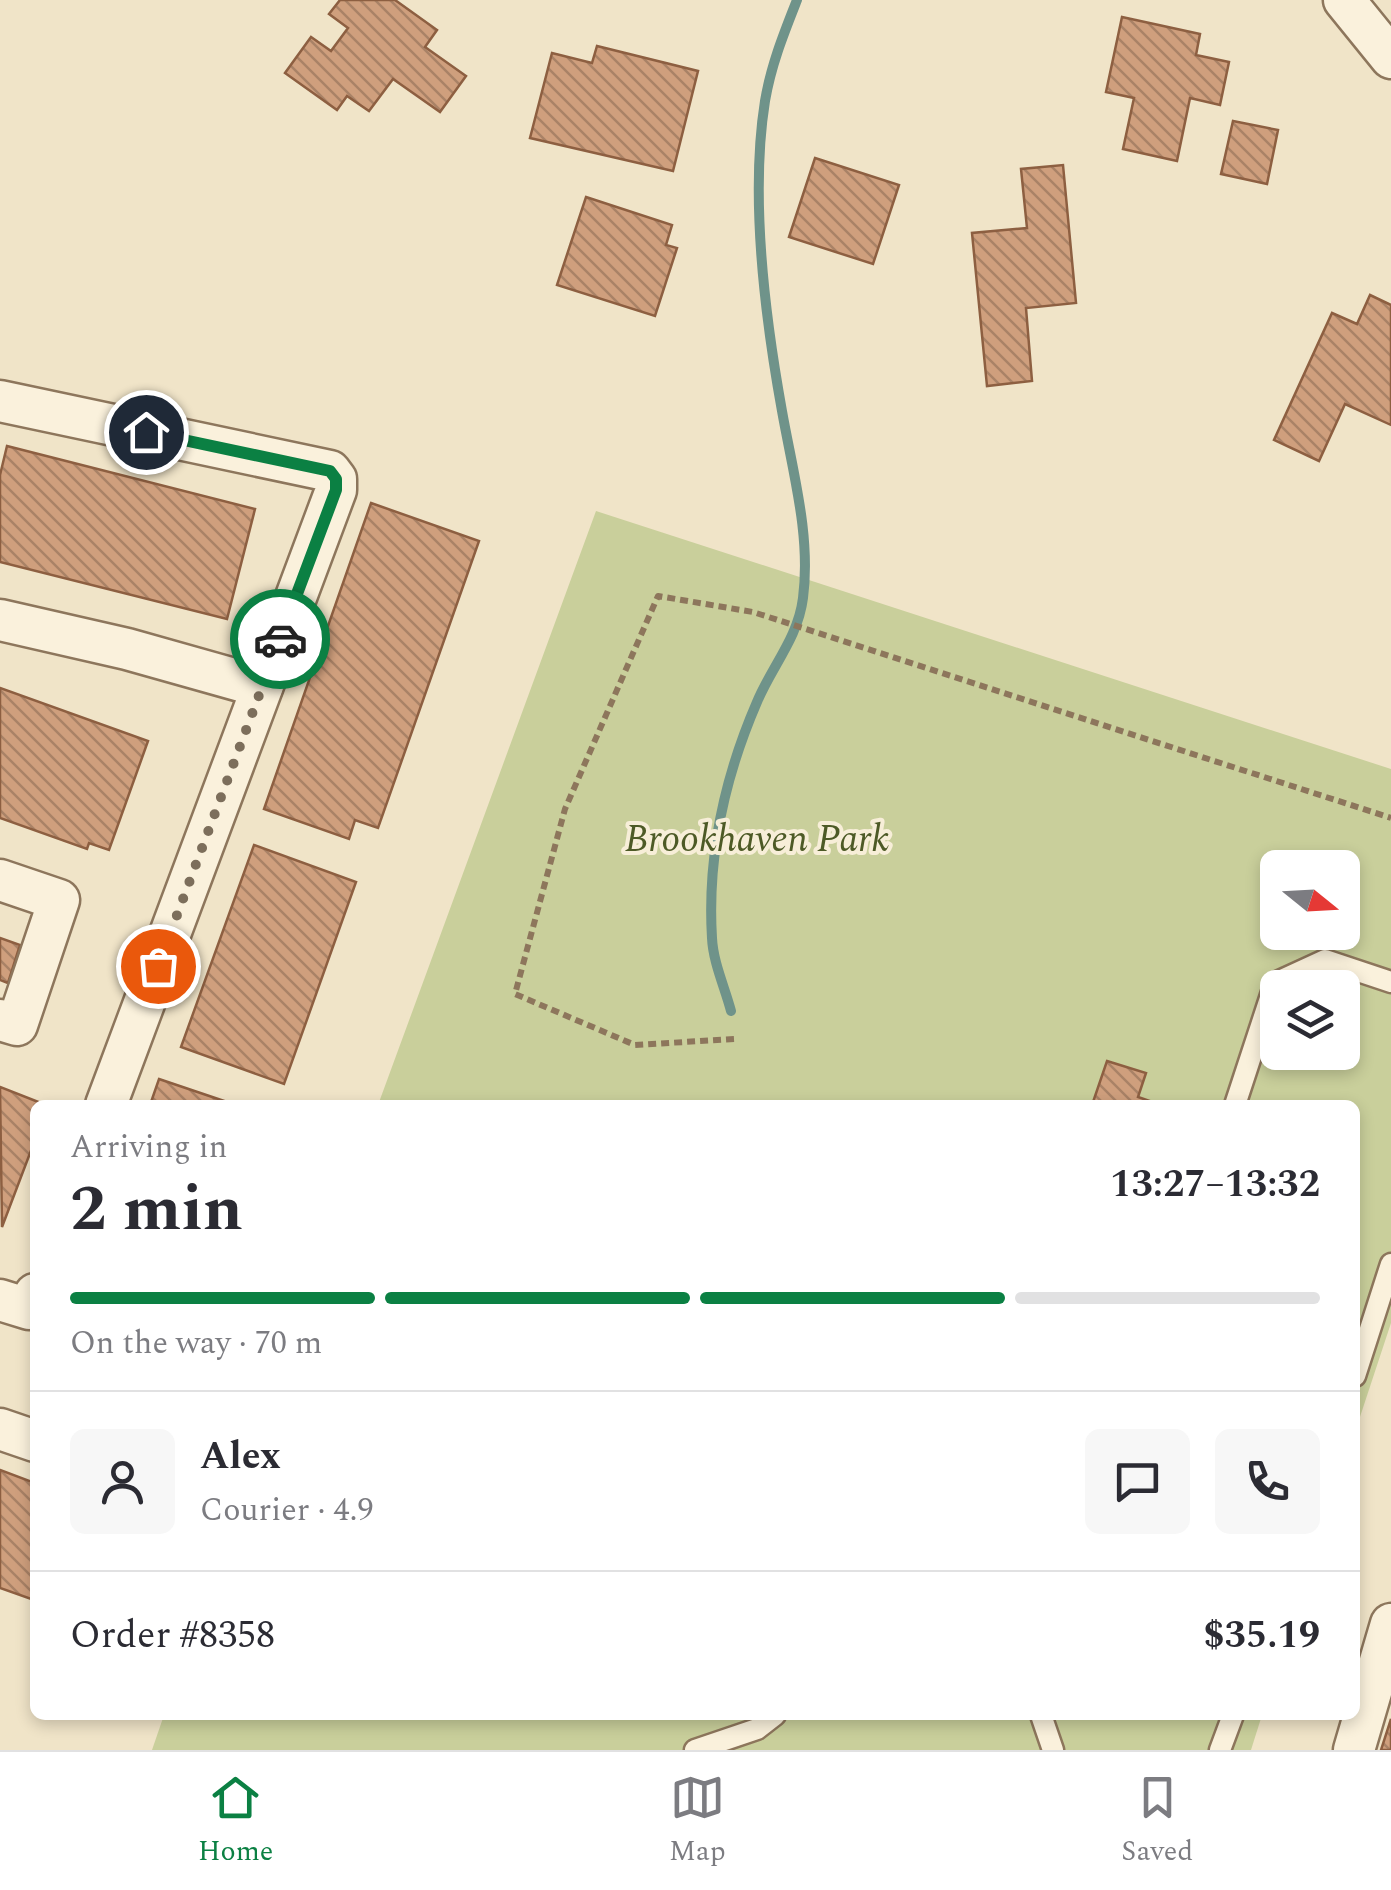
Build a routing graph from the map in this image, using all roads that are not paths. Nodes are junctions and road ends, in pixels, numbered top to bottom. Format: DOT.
graph roads {
  1 [pos="1344,0"];
  2 [pos="1391,58"];
  3 [pos="0,401"];
  4 [pos="0,620"];
  5 [pos="262,687"];
  6 [pos="0,880"];
  7 [pos="1391,982"];
  8 [pos="0,1020"];
  9 [pos="108,1100"];
  10 [pos="1237,1100"];
  11 [pos="1391,1264"];
  12 [pos="0,1300"];
  13 [pos="30,1309"];
  14 [pos="1360,1360"];
  15 [pos="0,1429"];
  16 [pos="30,1439"];
  17 [pos="1391,1624"];
  18 [pos="769,1720"];
  19 [pos="1042,1720"];
  20 [pos="1232,1720"];
  21 [pos="695,1750"];
  22 [pos="1053,1750"];
  23 [pos="1220,1750"];
  24 [pos="1354,1750"];
  1 -- 2 [label="street"];
  3 -- 5 [label="street"];
  4 -- 5 [label="street"];
  5 -- 9 [label="street"];
  6 -- 8 [label="street"];
  7 -- 10 [label="lane"];
  11 -- 14 [label="lane"];
  12 -- 13 [label="street"];
  15 -- 16 [label="street"];
  17 -- 24 [label="street"];
  18 -- 21 [label="lane"];
  19 -- 22 [label="lane"];
  20 -- 23 [label="lane"];
}
